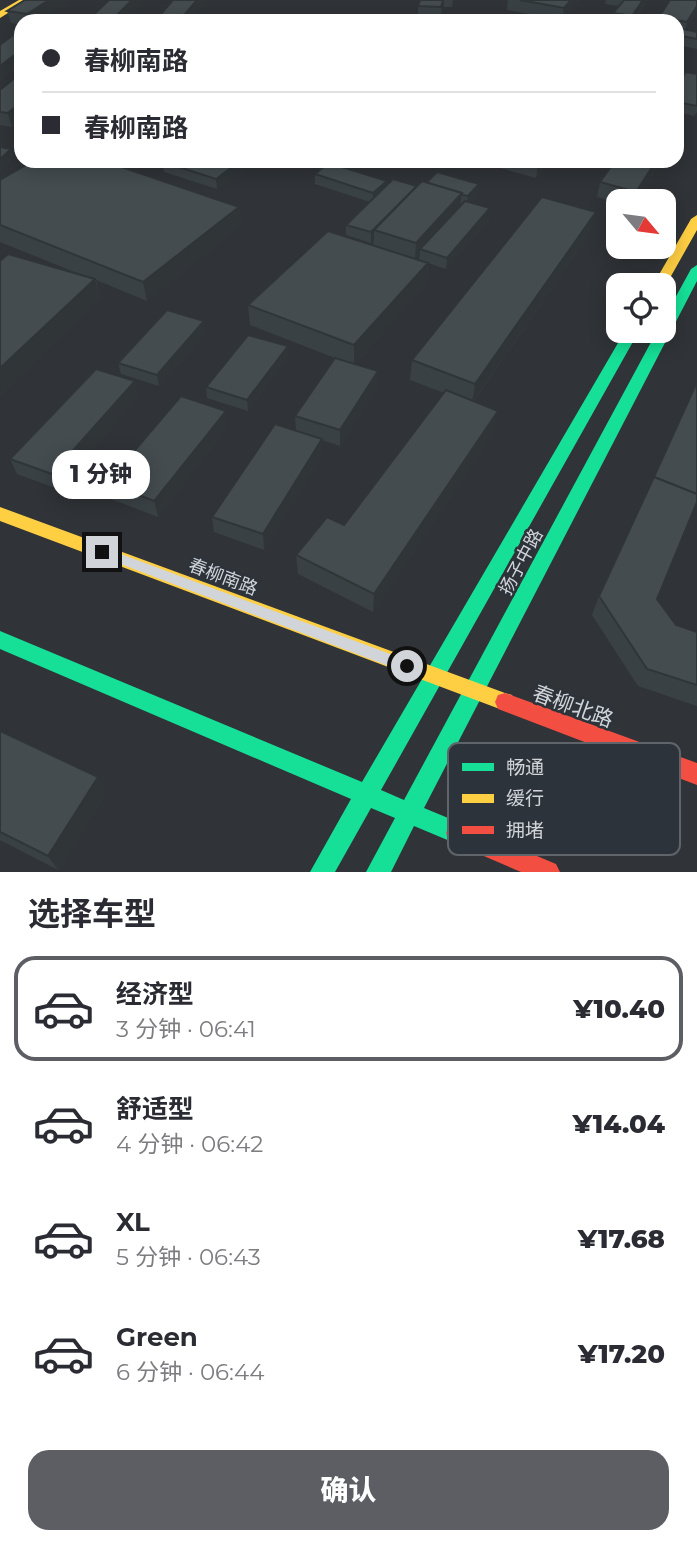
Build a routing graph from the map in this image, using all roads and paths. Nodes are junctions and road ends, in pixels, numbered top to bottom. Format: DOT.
graph roads {
  1 [pos="25,0"];
  2 [pos="0,15"];
  3 [pos="697,219"];
  4 [pos="697,269"];
  5 [pos="666,273"];
  6 [pos="625,343"];
  7 [pos="0,514"];
  8 [pos="0,640"];
  9 [pos="433,676"];
  10 [pos="474,692"];
  11 [pos="613,743"];
  12 [pos="680,768"];
  13 [pos="697,774"];
  14 [pos="365,794"];
  15 [pos="409,813"];
  16 [pos="448,830"];
  17 [pos="508,855"];
  18 [pos="321,872"];
  19 [pos="378,872"];
  20 [pos="548,872"];
  1 -- 2 [label="main road"];
  3 -- 5 [label="main road"];
  4 -- 10 [label="main road, 扬子中路"];
  6 -- 9 [label="main road, 扬子中路"];
  7 -- 9 [label="main road, 春柳南路"];
  8 -- 14 [label="main road"];
  9 -- 10 [label="main road, 春柳南路"];
  9 -- 14 [label="main road, 扬子中路"];
  10 -- 11 [label="main road, 春柳北路"];
  10 -- 15 [label="main road, 扬子中路"];
  12 -- 13 [label="main road, 春柳北路"];
  14 -- 15 [label="main road"];
  14 -- 18 [label="main road, 扬子中路"];
  15 -- 16 [label="main road"];
  15 -- 19 [label="main road, 扬子中路"];
  17 -- 20 [label="main road"];
}
